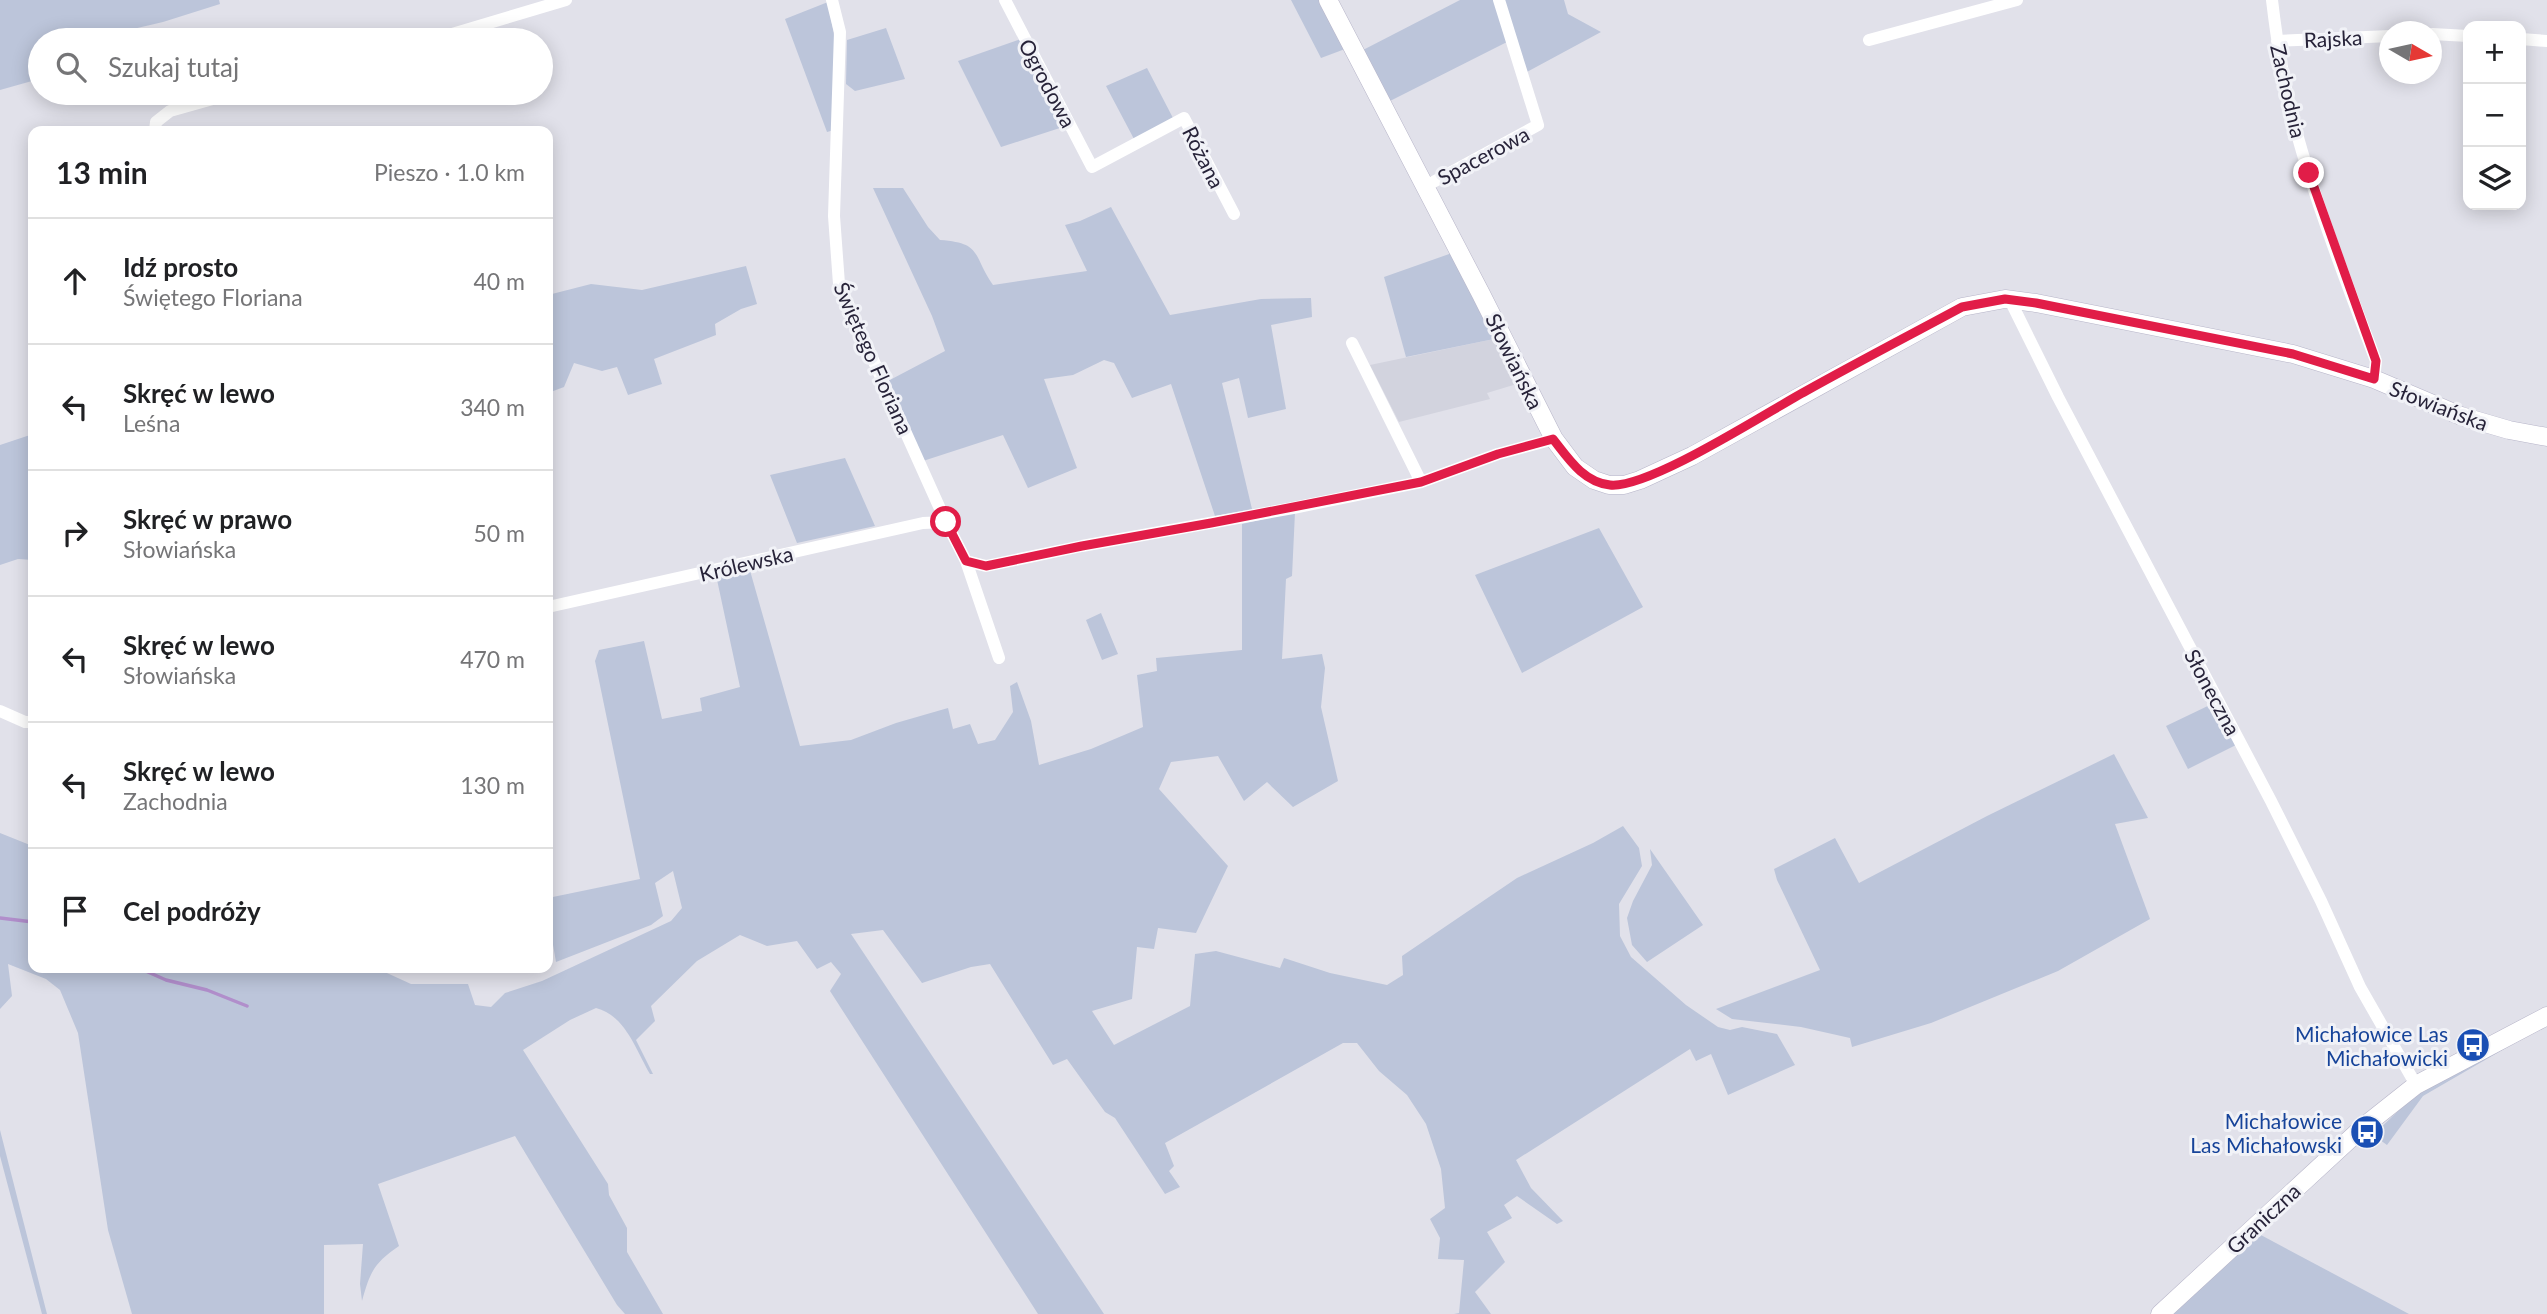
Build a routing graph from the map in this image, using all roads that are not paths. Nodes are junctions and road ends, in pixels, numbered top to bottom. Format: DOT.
graph roads {
  1 [pos="566,0"];
  2 [pos="832,0"];
  3 [pos="1005,0"];
  4 [pos="1328,0"];
  5 [pos="1499,0"];
  6 [pos="2017,0"];
  7 [pos="2272,0"];
  8 [pos="472,28"];
  9 [pos="2442,35"];
  10 [pos="2379,36"];
  11 [pos="2463,36"];
  12 [pos="2526,39"];
  13 [pos="1869,40"];
  14 [pos="2277,41"];
  15 [pos="2547,41"];
  16 [pos="191,105"];
  17 [pos="156,126"];
  18 [pos="1092,167"];
  19 [pos="1424,187"];
  20 [pos="1234,214"];
  21 [pos="2010,300"];
  22 [pos="1352,343"];
  23 [pos="2374,379"];
  24 [pos="2547,438"];
  25 [pos="1553,439"];
  26 [pos="1421,482"];
  27 [pos="946,522"];
  28 [pos="966,561"];
  29 [pos="553,606"];
  30 [pos="999,658"];
  31 [pos="0,711"];
  32 [pos="28,722"];
  33 [pos="2547,1016"];
  34 [pos="2416,1085"];
  35 [pos="2160,1314"];
  1 -- 8 [label="street"];
  2 -- 27 [label="street, Świętego Floriana"];
  3 -- 18 [label="street, Ogrodowa"];
  4 -- 19 [label="street, Słowiańska"];
  5 -- 19 [label="street, Spacerowa"];
  6 -- 13 [label="street"];
  7 -- 14 [label="street, Zachodnia"];
  9 -- 11 [label="street"];
  10 -- 14 [label="street, Rajska"];
  12 -- 15 [label="street"];
  14 -- 23 [label="street, Zachodnia"];
  16 -- 17 [label="street"];
  18 -- 20 [label="street, Różana"];
  19 -- 25 [label="street, Słowiańska"];
  21 -- 23 [label="street, Słowiańska"];
  21 -- 25 [label="street, Słowiańska"];
  21 -- 34 [label="street, Słoneczna"];
  22 -- 26 [label="street"];
  23 -- 24 [label="street, Słowiańska"];
  25 -- 26 [label="street"];
  26 -- 28 [label="street"];
  27 -- 28 [label="street, Świętego Floriana"];
  27 -- 29 [label="street, Królewska"];
  28 -- 30 [label="street, Świętego Floriana"];
  31 -- 32 [label="street"];
  33 -- 34 [label="street, Graniczna"];
  34 -- 35 [label="street, Graniczna"];
}
